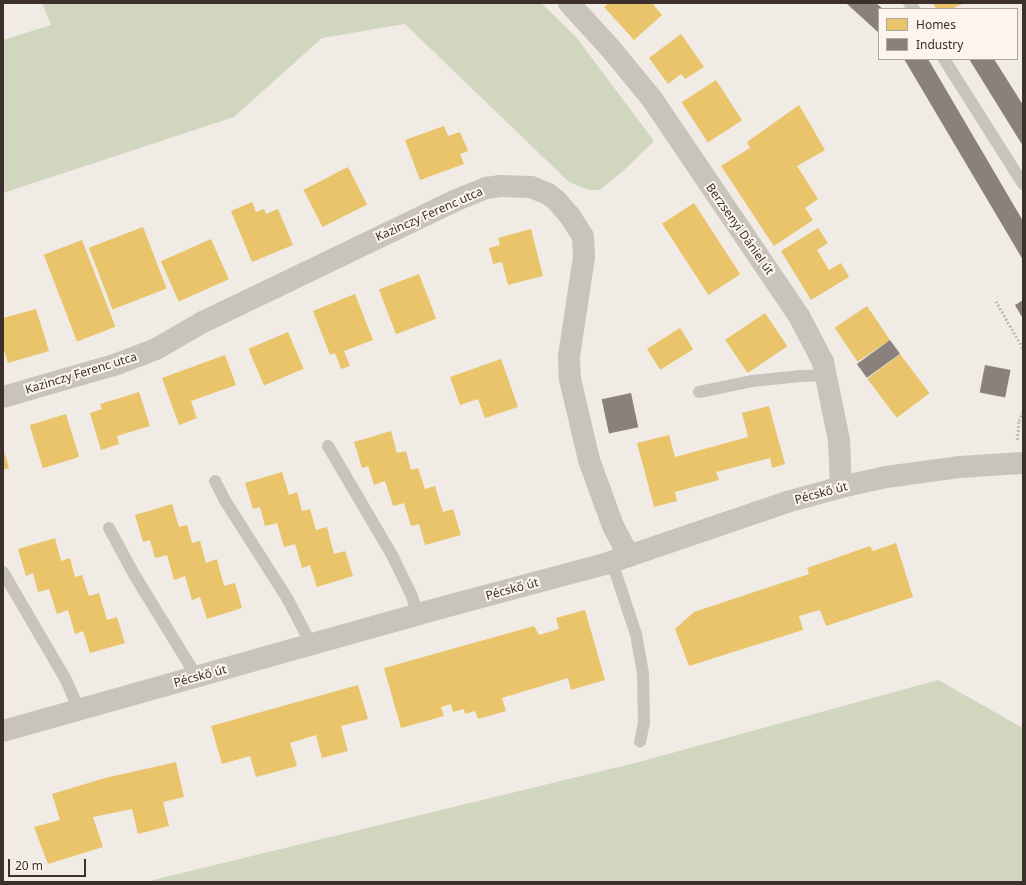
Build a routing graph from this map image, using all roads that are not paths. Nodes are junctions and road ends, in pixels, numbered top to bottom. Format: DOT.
graph roads {
  1 [pos="568,3"];
  2 [pos="945,60"];
  3 [pos="1023,184"];
  4 [pos="826,375"];
  5 [pos="699,392"];
  6 [pos="3,397"];
  7 [pos="328,446"];
  8 [pos="1023,464"];
  9 [pos="215,481"];
  10 [pos="841,487"];
  11 [pos="109,528"];
  12 [pos="620,559"];
  13 [pos="3,572"];
  14 [pos="418,614"];
  15 [pos="311,644"];
  16 [pos="197,677"];
  17 [pos="79,709"];
  18 [pos="3,731"];
  19 [pos="640,742"];
  1 -- 4 [label="street, Berzsenyi Dániel út"];
  2 -- 3 [label="lane"];
  4 -- 5 [label="lane"];
  4 -- 10 [label="street, Berzsenyi Dániel út"];
  6 -- 12 [label="street, Kazinczy Ferenc utca"];
  7 -- 14 [label="lane"];
  8 -- 10 [label="street, Pécskő út"];
  9 -- 15 [label="lane"];
  10 -- 12 [label="street, Pécskő út"];
  11 -- 16 [label="lane"];
  12 -- 14 [label="street, Pécskő út"];
  12 -- 19 [label="lane"];
  13 -- 17 [label="lane"];
  14 -- 15 [label="street, Pécskő út"];
  15 -- 16 [label="street, Pécskő út"];
  16 -- 17 [label="street, Pécskő út"];
  17 -- 18 [label="street, Pécskő út"];
}
